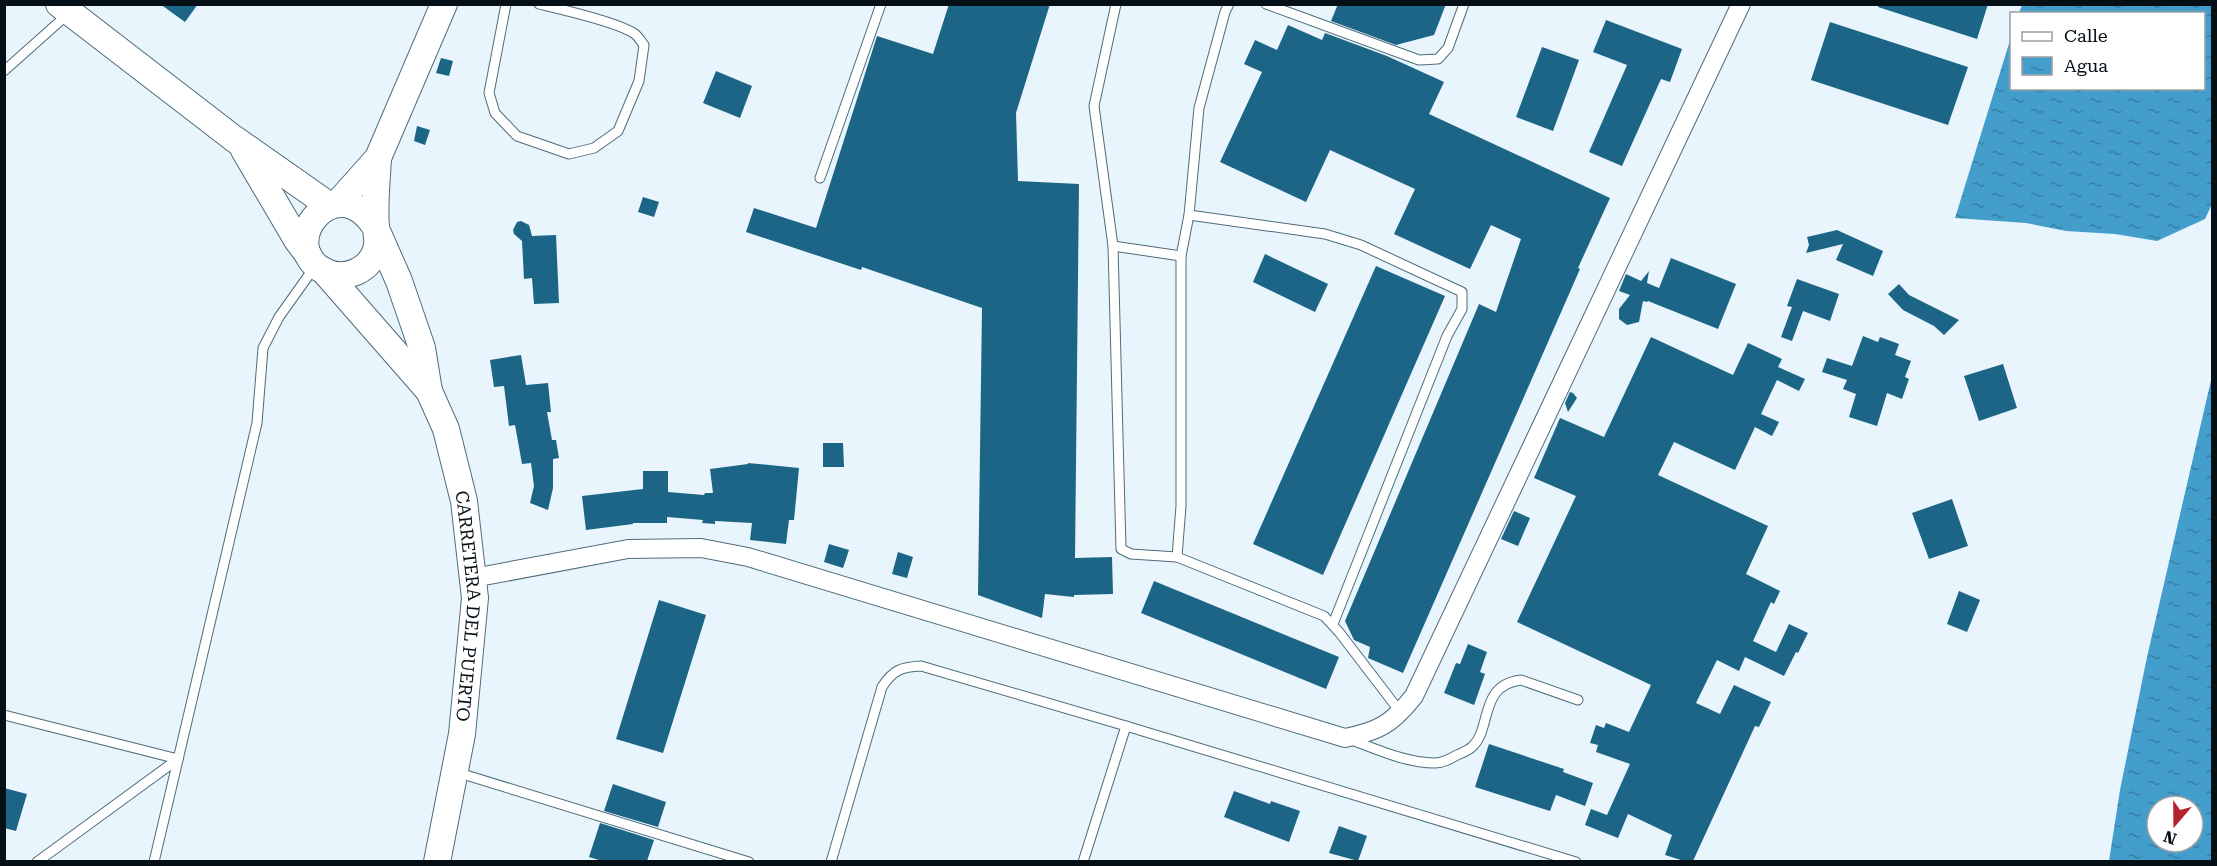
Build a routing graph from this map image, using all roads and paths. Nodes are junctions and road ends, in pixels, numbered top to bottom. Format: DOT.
graph roads {
  1 [pos="444,4"];
  2 [pos="506,4"];
  3 [pos="538,4"];
  4 [pos="881,4"];
  5 [pos="1116,4"];
  6 [pos="1229,4"];
  7 [pos="1266,4"];
  8 [pos="1464,4"];
  9 [pos="1741,4"];
  10 [pos="64,8"];
  11 [pos="4,71"];
  12 [pos="241,144"];
  13 [pos="378,158"];
  14 [pos="820,178"];
  15 [pos="333,205"];
  16 [pos="1190,215"];
  17 [pos="376,229"];
  18 [pos="1113,246"];
  19 [pos="1181,256"];
  20 [pos="316,264"];
  21 [pos="429,391"];
  22 [pos="1177,557"];
  23 [pos="473,579"];
  24 [pos="1333,624"];
  25 [pos="1578,700"];
  26 [pos="1401,713"];
  27 [pos="4,716"];
  28 [pos="1126,726"];
  29 [pos="1345,738"];
  30 [pos="178,759"];
  31 [pos="455,771"];
  32 [pos="37,861"];
  33 [pos="154,861"];
  34 [pos="437,861"];
  35 [pos="749,861"];
  36 [pos="831,861"];
  37 [pos="1083,861"];
  38 [pos="1576,861"];
  1 -- 13 [label="main road"];
  2 -- 3 [label="lane"];
  4 -- 14 [label="lane"];
  5 -- 18 [label="lane"];
  6 -- 16 [label="lane"];
  7 -- 8 [label="lane"];
  9 -- 26 [label="street"];
  10 -- 11 [label="lane"];
  10 -- 12 [label="main road, CARRETERA DEL PUERTO"];
  12 -- 15 [label="main road, CARRETERA DEL PUERTO"];
  12 -- 20 [label="main road, CARRETERA DEL PUERTO"];
  13 -- 15 [label="main road"];
  13 -- 17 [label="main road"];
  15 -- 17 [label="main road"];
  15 -- 20 [label="main road"];
  16 -- 19 [label="lane"];
  16 -- 24 [label="lane"];
  17 -- 20 [label="main road"];
  17 -- 21 [label="main road, CARRETERA DEL PUERTO"];
  18 -- 19 [label="lane"];
  18 -- 22 [label="lane"];
  19 -- 22 [label="lane"];
  20 -- 21 [label="main road, CARRETERA DEL PUERTO"];
  20 -- 30 [label="lane"];
  21 -- 23 [label="main road, CARRETERA DEL PUERTO"];
  22 -- 24 [label="lane"];
  23 -- 29 [label="street"];
  23 -- 31 [label="main road, CARRETERA DEL PUERTO"];
  24 -- 26 [label="lane"];
  25 -- 29 [label="lane"];
  26 -- 29 [label="street"];
  27 -- 30 [label="lane"];
  28 -- 36 [label="lane"];
  28 -- 37 [label="lane"];
  28 -- 38 [label="lane"];
  30 -- 32 [label="lane"];
  30 -- 33 [label="lane"];
  31 -- 34 [label="main road, CARRETERA DEL PUERTO"];
  31 -- 35 [label="lane"];
}
